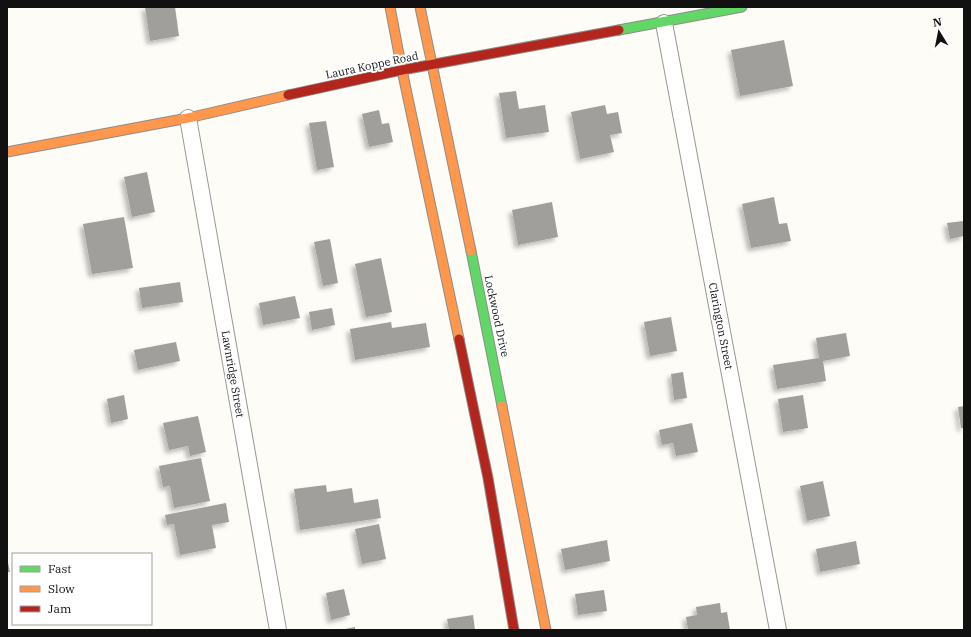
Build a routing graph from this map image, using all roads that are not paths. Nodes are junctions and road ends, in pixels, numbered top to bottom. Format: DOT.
graph roads {
  1 [pos="390,7"];
  2 [pos="420,7"];
  3 [pos="742,7"];
  4 [pos="664,23"];
  5 [pos="431,65"];
  6 [pos="402,70"];
  7 [pos="188,118"];
  8 [pos="7,152"];
  9 [pos="278,630"];
  10 [pos="514,630"];
  11 [pos="546,630"];
  12 [pos="778,630"];
  1 -- 6 [label="main road"];
  2 -- 5 [label="main road, Lockwood Drive"];
  3 -- 4 [label="main road, Laura Koppe Road"];
  4 -- 5 [label="main road, Laura Koppe Road"];
  4 -- 12 [label="street, Clarington Street"];
  5 -- 6 [label="main road, Laura Koppe Road"];
  5 -- 11 [label="main road, Lockwood Drive"];
  6 -- 7 [label="main road, Laura Koppe Road"];
  6 -- 10 [label="main road"];
  7 -- 8 [label="main road, Laura Koppe Road"];
  7 -- 9 [label="street, Lawnridge Street"];
}
